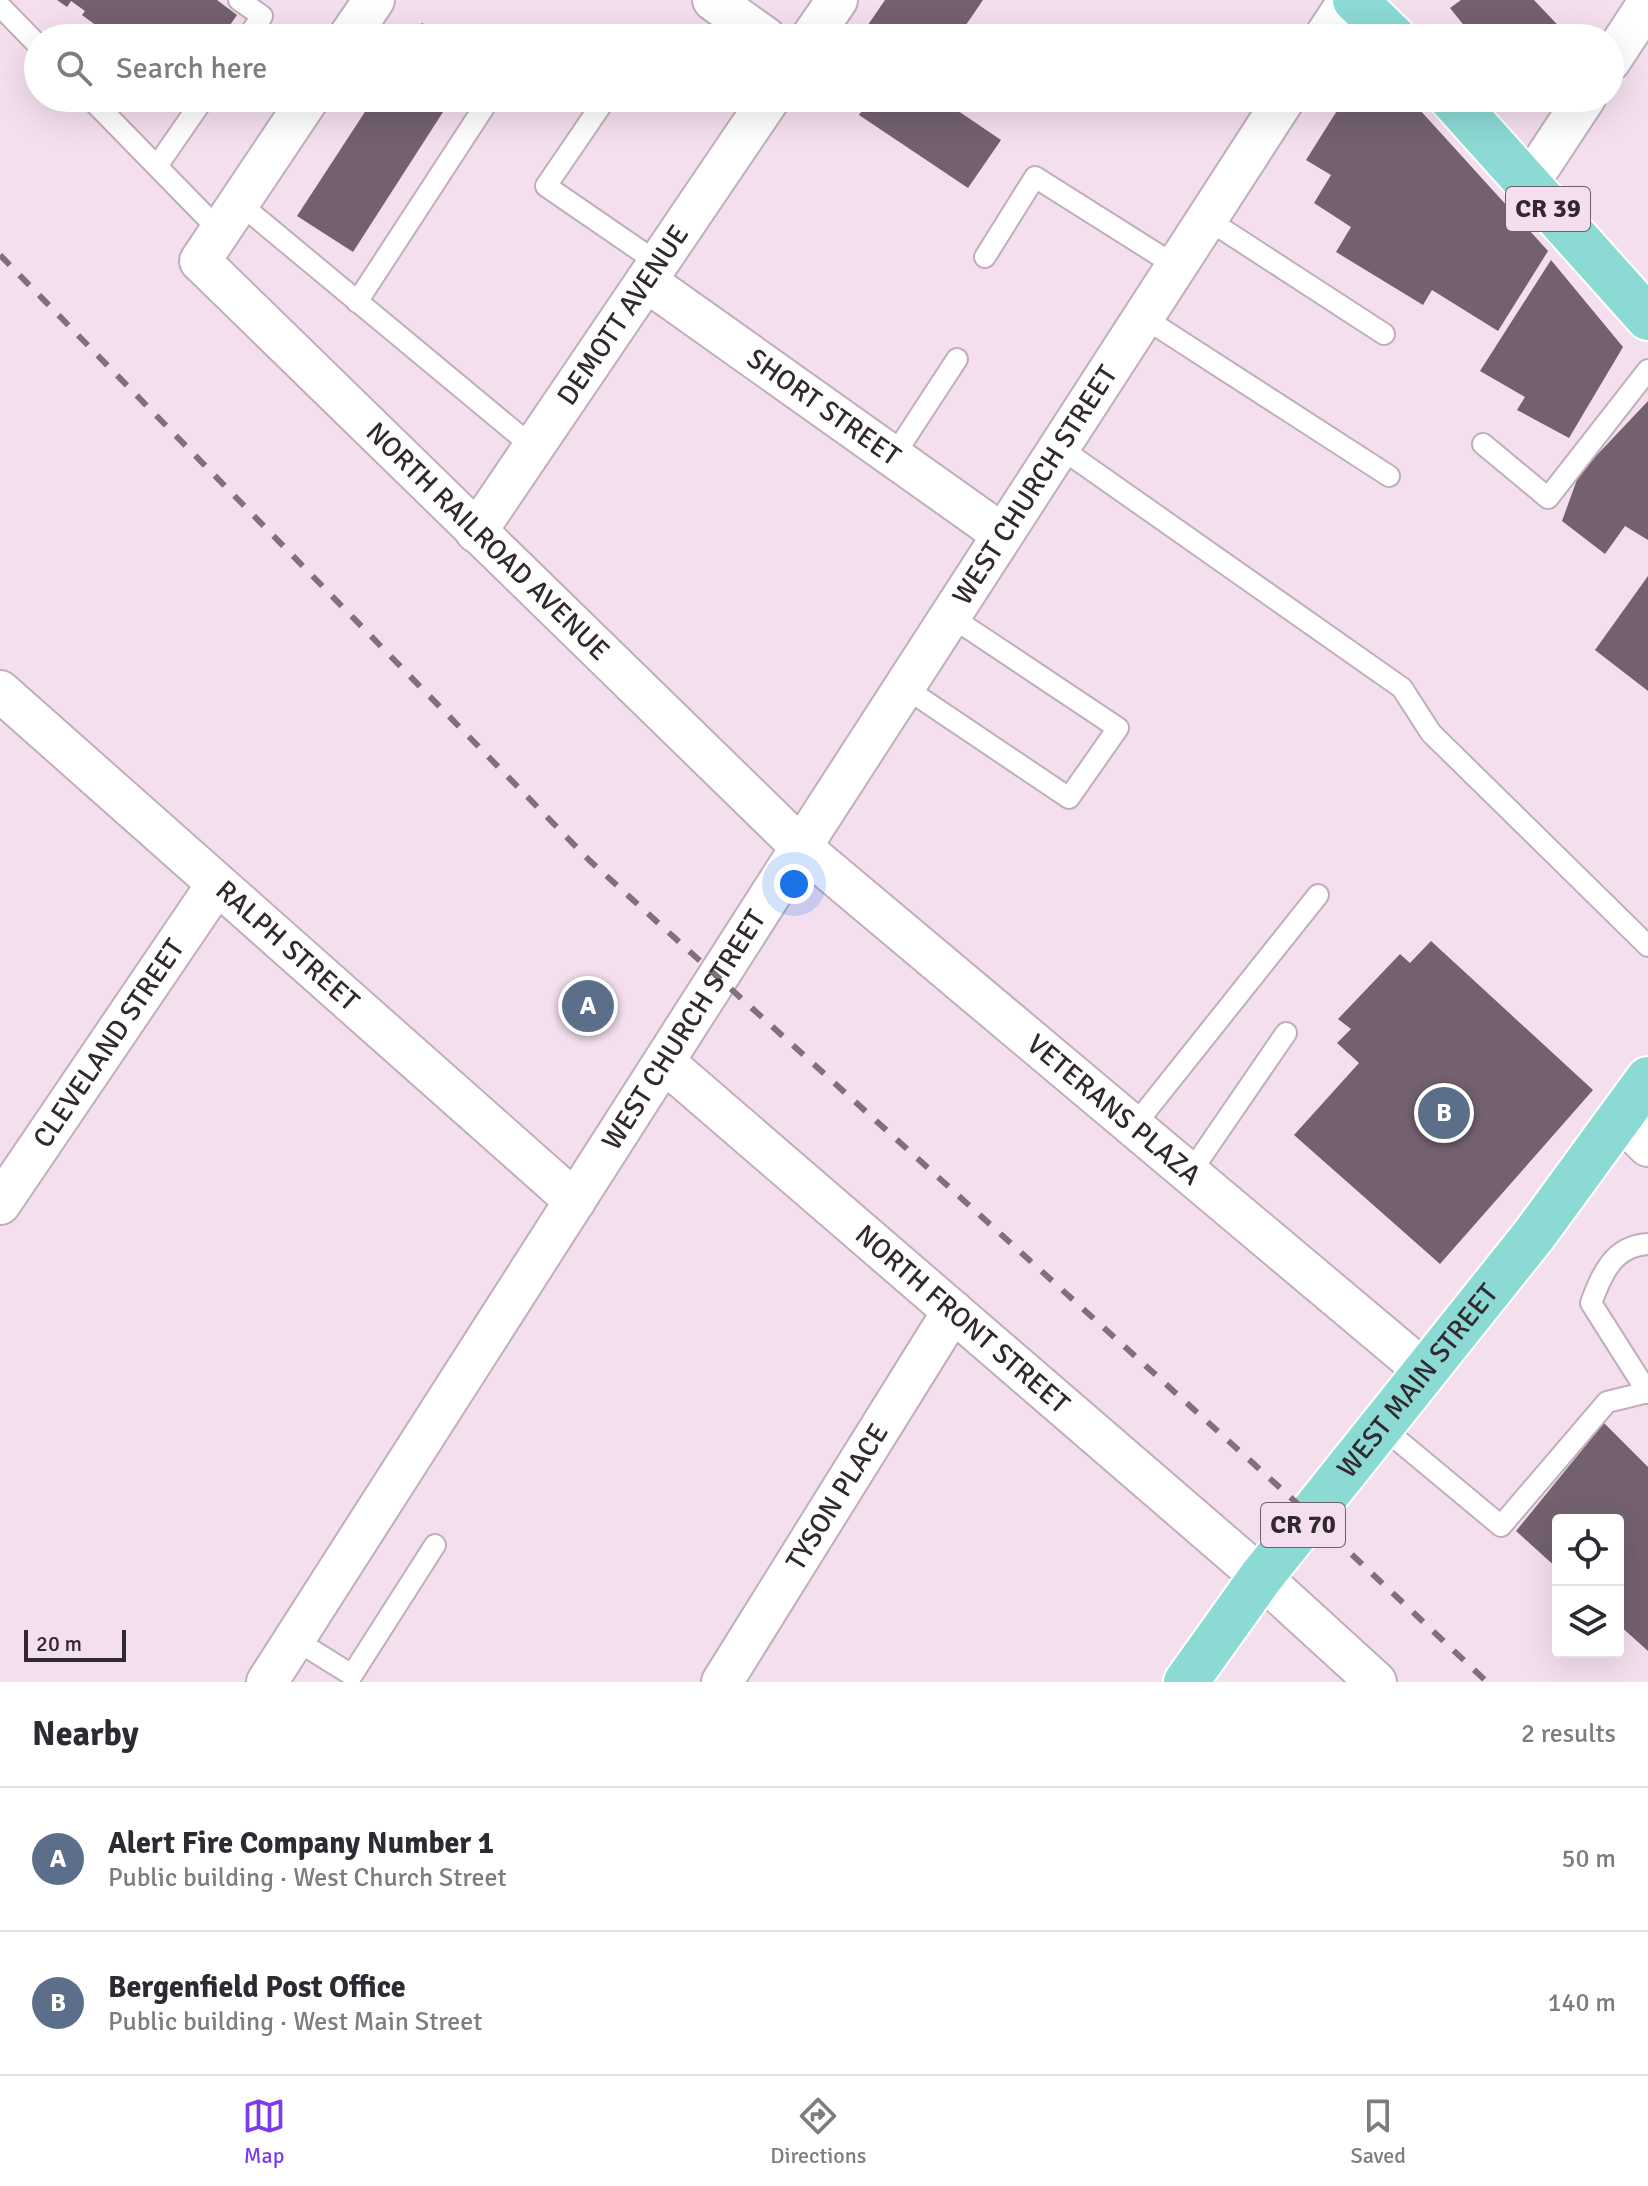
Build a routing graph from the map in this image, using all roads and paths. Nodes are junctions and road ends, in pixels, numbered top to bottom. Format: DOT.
graph roads {
  1 [pos="239,0"];
  2 [pos="374,0"];
  3 [pos="713,0"];
  4 [pos="837,0"];
  5 [pos="1349,0"];
  6 [pos="1355,0"];
  7 [pos="1648,3"];
  8 [pos="0,6"];
  9 [pos="257,24"];
  10 [pos="358,24"];
  11 [pos="746,24"];
  12 [pos="821,24"];
  13 [pos="1333,24"];
  14 [pos="1380,24"];
  15 [pos="24,31"];
  16 [pos="1624,40"];
  17 [pos="104,112"];
  18 [pos="194,112"];
  19 [pos="300,112"];
  20 [pos="481,112"];
  21 [pos="596,112"];
  22 [pos="761,112"];
  23 [pos="1276,112"];
  24 [pos="1463,112"];
  25 [pos="1576,112"];
  26 [pos="157,166"];
  27 [pos="1527,186"];
  28 [pos="230,217"];
  29 [pos="1207,219"];
  30 [pos="985,257"];
  31 [pos="1176,266"];
  32 [pos="652,272"];
  33 [pos="357,302"];
  34 [pos="1143,317"];
  35 [pos="1648,318"];
  36 [pos="1384,334"];
  37 [pos="957,359"];
  38 [pos="1648,370"];
  39 [pos="1483,444"];
  40 [pos="533,447"];
  41 [pos="1059,447"];
  42 [pos="893,457"];
  43 [pos="1389,476"];
  44 [pos="476,532"];
  45 [pos="1002,534"];
  46 [pos="950,616"];
  47 [pos="904,687"];
  48 [pos="0,691"];
  49 [pos="801,847"];
  50 [pos="217,884"];
  51 [pos="1318,895"];
  52 [pos="1648,946"];
  53 [pos="1286,1033"];
  54 [pos="664,1062"];
  55 [pos="1648,1079"];
  56 [pos="1134,1126"];
  57 [pos="1634,1132"];
  58 [pos="1190,1173"];
  59 [pos="575,1201"];
  60 [pos="0,1204"];
  61 [pos="1648,1244"];
  62 [pos="953,1311"];
  63 [pos="1426,1372"];
  64 [pos="1648,1392"];
  65 [pos="1382,1427"];
  66 [pos="435,1545"];
  67 [pos="1261,1577"];
  68 [pos="294,1639"];
  69 [pos="267,1682"];
  70 [pos="722,1682"];
  71 [pos="1186,1682"];
  72 [pos="1376,1682"];
  1 -- 9 [label="lane"];
  2 -- 10 [label="street"];
  3 -- 11 [label="street"];
  4 -- 12 [label="street"];
  5 -- 13 [label="street"];
  6 -- 14 [label="main road"];
  7 -- 16 [label="street"];
  8 -- 15 [label="lane"];
  17 -- 26 [label="lane"];
  18 -- 26 [label="lane"];
  19 -- 28 [label="street"];
  20 -- 33 [label="lane"];
  21 -- 32 [label="lane"];
  22 -- 32 [label="street, DEMOTT AVENUE"];
  23 -- 29 [label="street, WEST CHURCH STREET"];
  24 -- 27 [label="main road, CR 39"];
  25 -- 27 [label="street"];
  26 -- 28 [label="lane"];
  27 -- 35 [label="main road, CR 39"];
  28 -- 33 [label="lane"];
  28 -- 44 [label="street, NORTH RAILROAD AVENUE"];
  29 -- 31 [label="street, WEST CHURCH STREET"];
  29 -- 36 [label="lane"];
  30 -- 31 [label="lane"];
  31 -- 34 [label="street, WEST CHURCH STREET"];
  32 -- 40 [label="street, DEMOTT AVENUE"];
  32 -- 42 [label="street, SHORT STREET"];
  33 -- 40 [label="lane"];
  34 -- 41 [label="street, WEST CHURCH STREET"];
  34 -- 43 [label="lane"];
  37 -- 42 [label="lane"];
  38 -- 39 [label="lane"];
  40 -- 44 [label="street, DEMOTT AVENUE"];
  41 -- 45 [label="street, WEST CHURCH STREET"];
  41 -- 52 [label="lane"];
  42 -- 45 [label="street, SHORT STREET"];
  44 -- 49 [label="street, NORTH RAILROAD AVENUE"];
  45 -- 46 [label="street, WEST CHURCH STREET"];
  46 -- 47 [label="street, WEST CHURCH STREET"];
  46 -- 47 [label="lane"];
  47 -- 49 [label="street, WEST CHURCH STREET"];
  48 -- 50 [label="street, RALPH STREET"];
  49 -- 54 [label="street, WEST CHURCH STREET"];
  49 -- 56 [label="street, VETERANS PLAZA"];
  50 -- 59 [label="street, RALPH STREET"];
  50 -- 60 [label="street, CLEVELAND STREET"];
  51 -- 56 [label="lane"];
  53 -- 58 [label="lane"];
  54 -- 59 [label="street, WEST CHURCH STREET"];
  54 -- 62 [label="street, NORTH FRONT STREET"];
  55 -- 57 [label="main road, WEST MAIN STREET / CR 70"];
  56 -- 58 [label="street, VETERANS PLAZA"];
  57 -- 63 [label="main road, WEST MAIN STREET / CR 70"];
  58 -- 63 [label="street, VETERANS PLAZA"];
  59 -- 68 [label="street, WEST CHURCH STREET"];
  61 -- 64 [label="lane"];
  62 -- 67 [label="street, NORTH FRONT STREET"];
  62 -- 70 [label="street, TYSON PLACE"];
  63 -- 65 [label="main road, WEST MAIN STREET / CR 70"];
  64 -- 65 [label="lane"];
  65 -- 67 [label="main road, WEST MAIN STREET / CR 70"];
  66 -- 68 [label="lane"];
  67 -- 71 [label="main road, WEST MAIN STREET / CR 70"];
  67 -- 72 [label="street, NORTH FRONT STREET"];
  68 -- 69 [label="street, WEST CHURCH STREET"];
}
